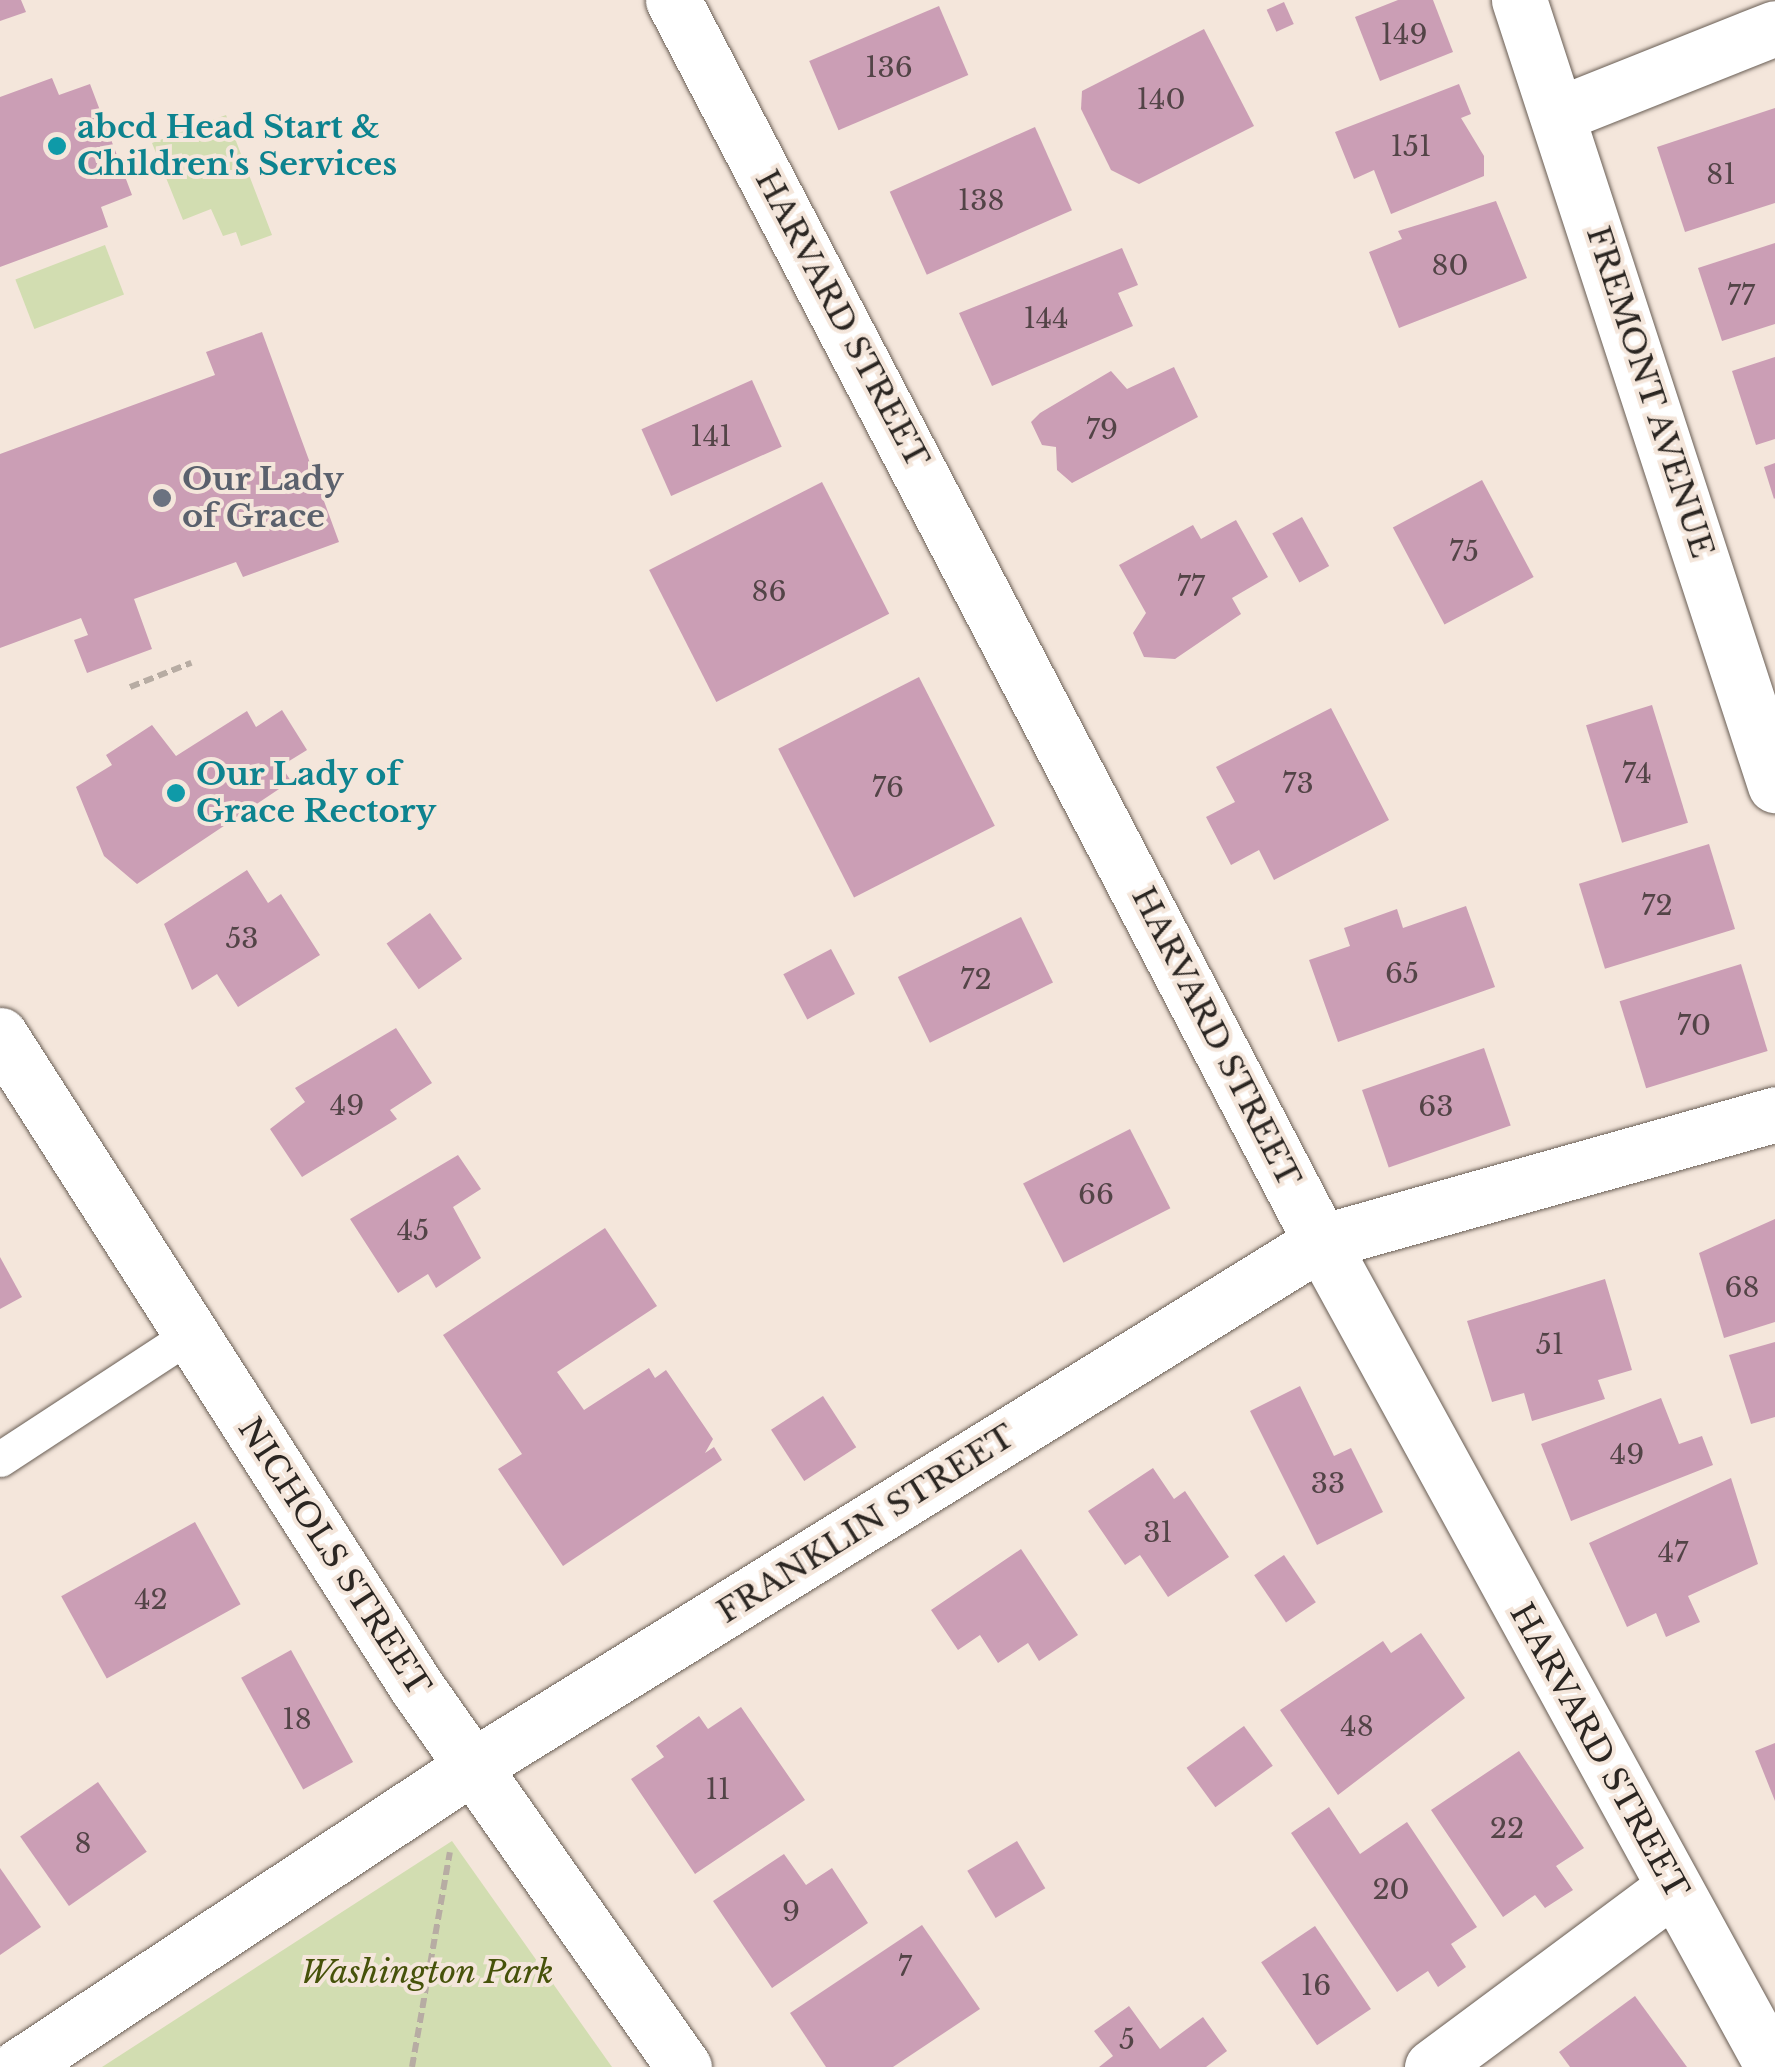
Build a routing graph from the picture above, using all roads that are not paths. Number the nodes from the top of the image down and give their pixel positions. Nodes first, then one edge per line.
1 (673, 0) edge
2 (1519, 0) edge
3 (1775, 28) edge
4 (1559, 114) junction
5 (1775, 785) edge
6 (0, 1035) edge
7 (1775, 1114) edge
8 (1321, 1242) junction
9 (191, 1334) junction
10 (0, 1459) edge
11 (470, 1768) junction
12 (1673, 1888) junction
13 (18, 2067) edge
14 (684, 2067) edge
15 (1432, 2067) edge
16 (1773, 2067) edge

1 - 8 street, HARVARD STREET
2 - 4 street, FREMONT AVENUE
3 - 4 street
4 - 5 street, FREMONT AVENUE
6 - 9 street, NICHOLS STREET
7 - 8 street, FRANKLIN STREET
8 - 11 street, FRANKLIN STREET
8 - 12 street, HARVARD STREET
9 - 10 lane
9 - 11 street, NICHOLS STREET
11 - 13 street, FRANKLIN STREET
11 - 14 street, NICHOLS STREET
12 - 15 street
12 - 16 street, HARVARD STREET

